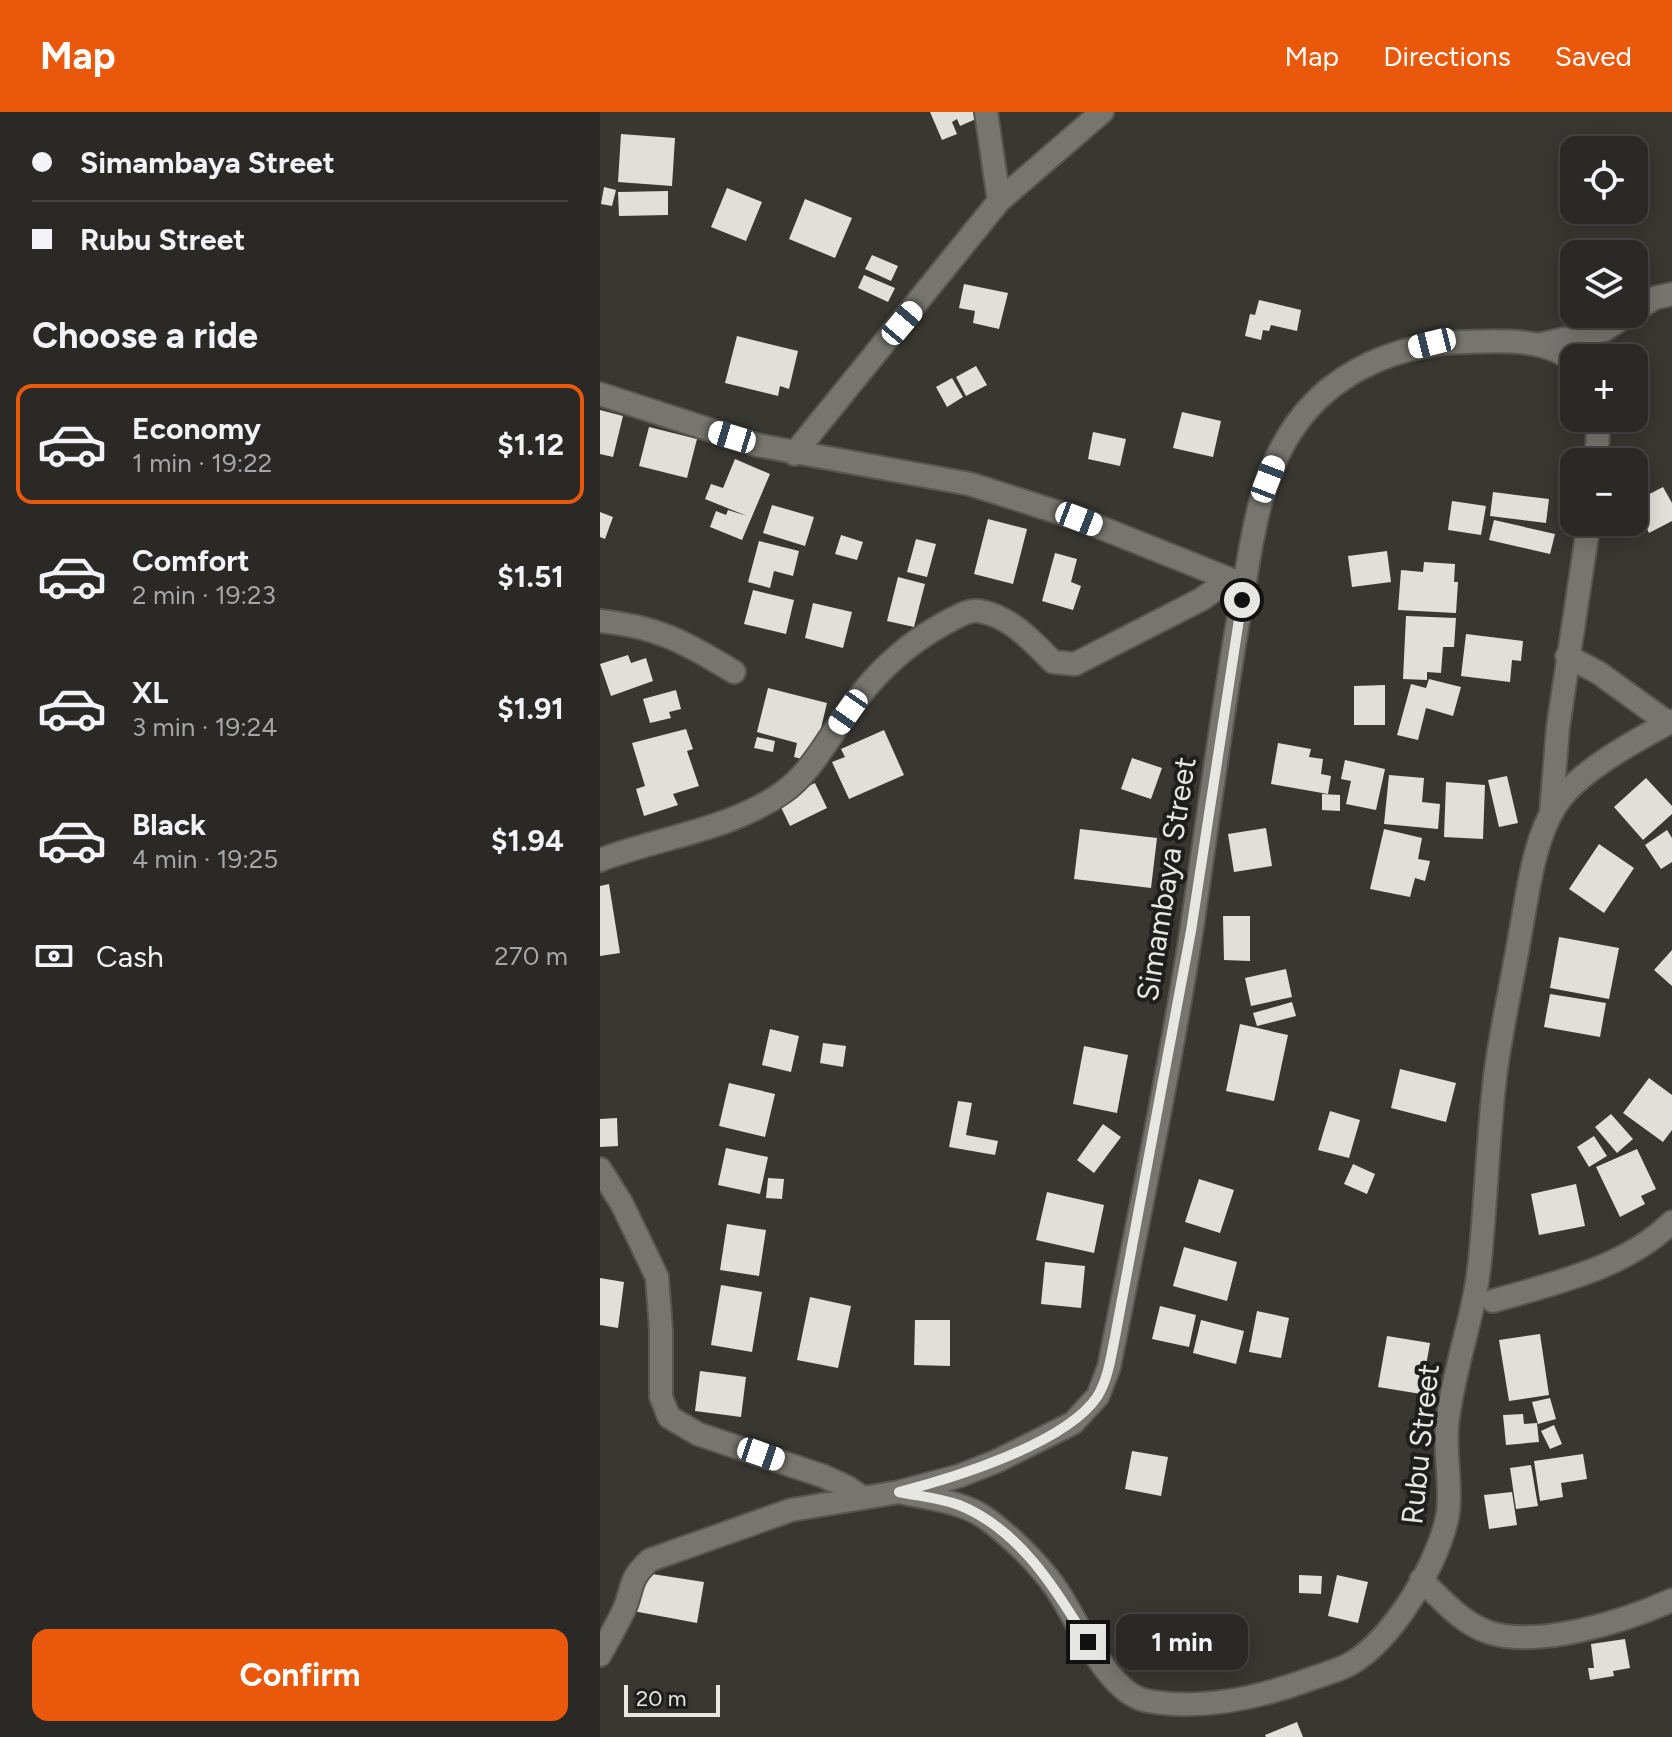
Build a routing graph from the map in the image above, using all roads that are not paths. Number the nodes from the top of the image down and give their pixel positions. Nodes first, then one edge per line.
1 (986, 112) edge
2 (1102, 112) edge
3 (999, 201) junction
4 (1672, 294) edge
5 (1648, 302) edge
6 (1607, 328) edge
7 (1538, 345) junction
8 (1560, 353) edge
9 (600, 394) edge
10 (794, 454) junction
11 (1587, 536) edge
12 (1236, 582) junction
13 (600, 621) edge
14 (1567, 656) junction
15 (734, 672) dead end
16 (1670, 722) edge
17 (1551, 814) junction
18 (600, 860) edge
19 (600, 1169) edge
20 (600, 1194) edge
21 (622, 1204) junction
22 (1672, 1222) edge
23 (1493, 1301) dead end
24 (899, 1492) junction
25 (863, 1498) junction
26 (1421, 1580) junction
27 (1672, 1600) edge
28 (600, 1655) edge

1 - 3 street
2 - 3 street
3 - 10 street
4 - 5 street
6 - 7 street
7 - 8 street, Simambaya Street
7 - 12 street, Simambaya Street
9 - 10 street
10 - 12 street
11 - 14 street
12 - 18 street
12 - 24 street, Simambaya Street
13 - 15 street
14 - 16 street
14 - 17 street
16 - 17 street, Rubu Street
17 - 26 street, Rubu Street
19 - 21 street
20 - 21 street
21 - 25 street
22 - 23 street
24 - 25 street, Simambaya Street
24 - 26 street, Rubu Street
25 - 28 street, Simambaya Street
26 - 27 street

